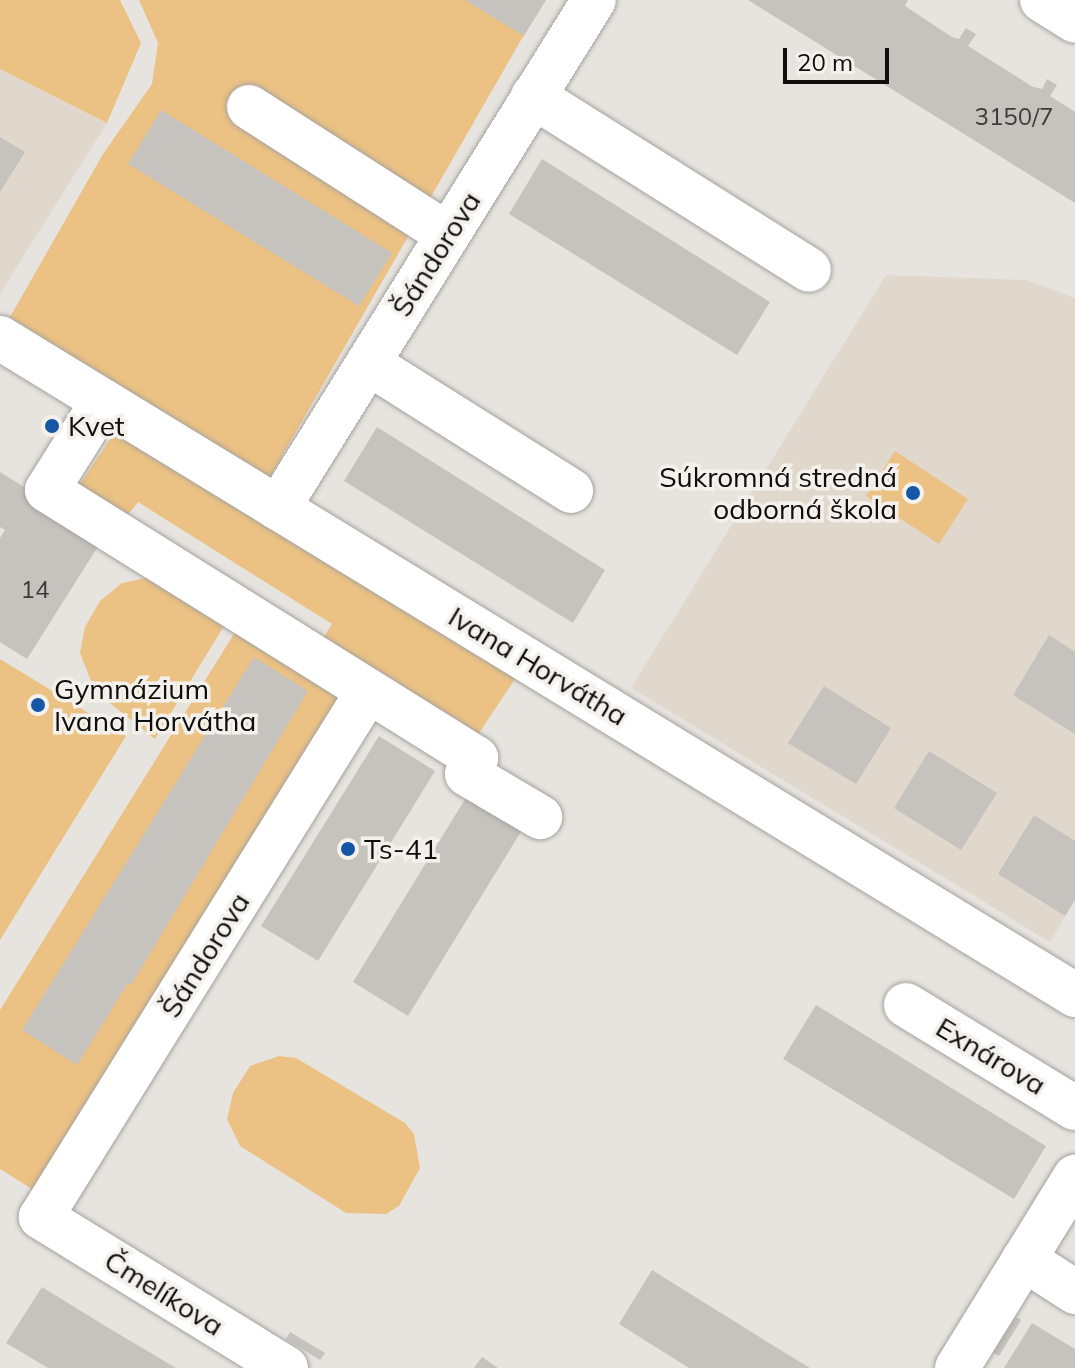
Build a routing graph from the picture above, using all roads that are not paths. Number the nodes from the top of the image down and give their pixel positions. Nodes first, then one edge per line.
1 (594, 0) edge
2 (1042, 0) edge
3 (1075, 21) edge
4 (533, 96) junction
5 (249, 107) dead end
6 (447, 234) junction
7 (809, 270) dead end
8 (0, 338) edge
9 (368, 363) junction
10 (103, 401) junction
11 (571, 491) dead end
12 (278, 508) junction
13 (368, 691) junction
14 (540, 817) dead end
15 (1075, 995) edge
16 (906, 1005) dead end
17 (1075, 1108) edge
18 (1075, 1177) edge
19 (41, 1217) joint
20 (1024, 1259) junction
21 (1075, 1292) edge
22 (286, 1368) edge
23 (957, 1368) edge

1 - 4 street, Šándorova
2 - 3 street
4 - 6 street, Šándorova
4 - 7 street
5 - 6 street
6 - 9 street, Šándorova
8 - 10 street, Ivana Horvátha
9 - 11 street
9 - 12 street, Šándorova
10 - 12 street, Ivana Horvátha
10 - 13 street
12 - 15 street, Ivana Horvátha
13 - 14 street
13 - 19 street, Šándorova
16 - 17 street, Exnárova
18 - 20 street
19 - 22 street, Čmelíkova
20 - 21 street
20 - 23 street

